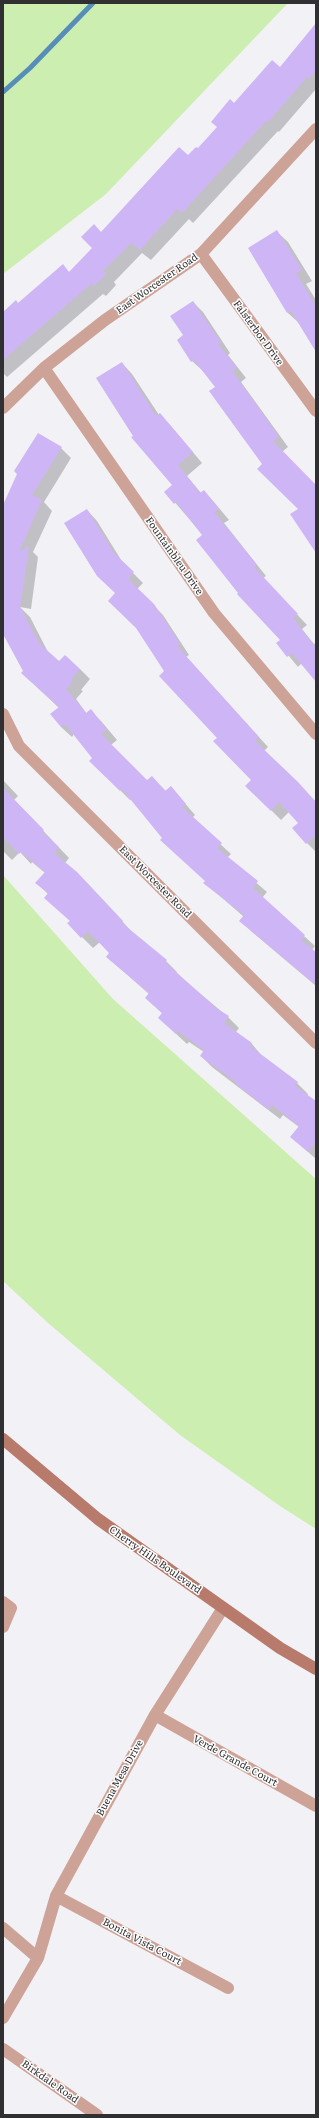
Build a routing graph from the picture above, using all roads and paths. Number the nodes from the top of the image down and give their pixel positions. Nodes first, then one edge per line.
1 (316, 129) edge
2 (201, 254) junction
3 (44, 368) junction
4 (3, 408) edge
5 (316, 411) edge
6 (3, 714) edge
7 (316, 734) edge
8 (316, 1043) edge
9 (3, 1439) edge
10 (3, 1602) edge
11 (223, 1608) junction
12 (3, 1627) edge
13 (316, 1669) edge
14 (155, 1715) junction
15 (316, 1806) edge
16 (56, 1896) junction
17 (3, 1928) edge
18 (38, 1958) junction
19 (228, 1988) dead end
20 (3, 2018) edge
21 (3, 2049) edge
22 (97, 2115) edge

1 - 2 street, East Worcester Road
2 - 3 street, East Worcester Road
2 - 5 street, Falsterbor Drive
3 - 4 street, East Worcester Road
3 - 7 street, Fountainbleu Drive
6 - 8 street, East Worcester Road
9 - 11 street, Cherry Hills Boulevard
10 - 12 street
11 - 13 street, Cherry Hills Boulevard
11 - 14 street, Buena Mesa Drive
14 - 15 street, Verde Grande Court
14 - 16 street, Buena Mesa Drive
16 - 18 street, Buena Mesa Drive
16 - 19 street, Bonita Vista Court
17 - 18 street
18 - 20 street
21 - 22 street, Birkdale Road

